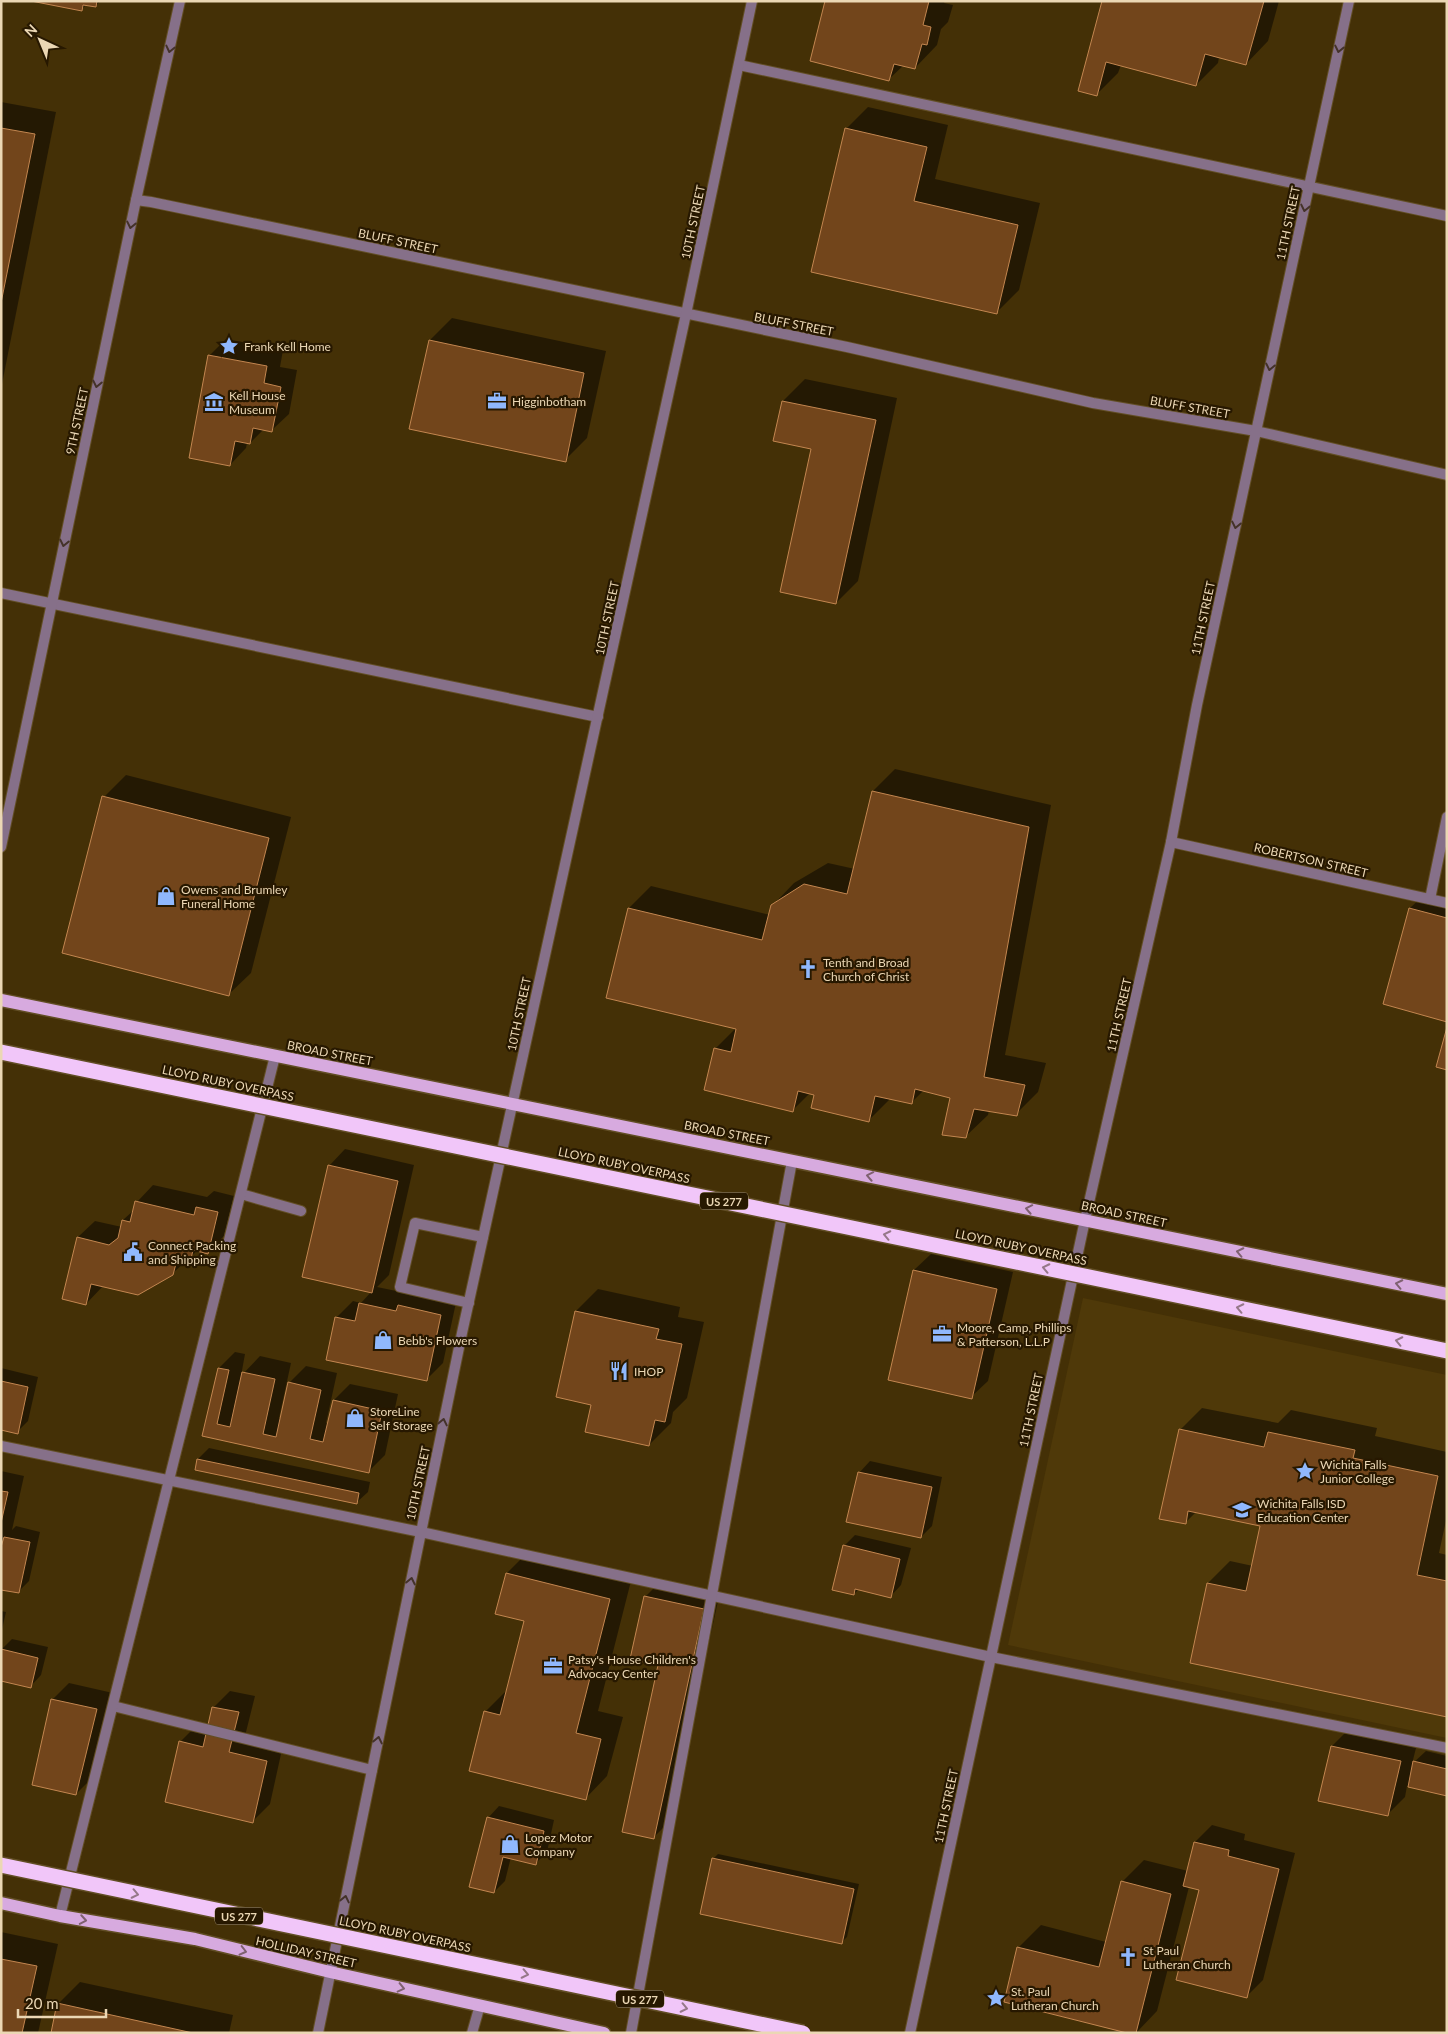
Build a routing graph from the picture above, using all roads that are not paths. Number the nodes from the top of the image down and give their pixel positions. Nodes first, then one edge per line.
1 (180, 1) edge
2 (752, 1) edge
3 (1349, 1) edge
4 (739, 65) junction
5 (1309, 188) junction
6 (136, 200) junction
7 (1447, 216) edge
8 (686, 314) junction
9 (1256, 431) junction
10 (1447, 475) edge
11 (1, 593) edge
12 (52, 603) junction
13 (598, 717) junction
14 (1447, 817) edge
15 (1171, 842) junction
16 (1, 847) edge
17 (1430, 899) junction
18 (1447, 903) edge
19 (1, 1000) edge
20 (1, 1052) edge
21 (275, 1056) junction
22 (512, 1104) junction
23 (792, 1161) junction
24 (240, 1194) junction
25 (301, 1211) dead end
26 (1085, 1220) junction
27 (483, 1237) junction
28 (1447, 1294) edge
29 (468, 1303) junction
30 (1447, 1351) edge
31 (1, 1446) edge
32 (169, 1480) junction
33 (421, 1532) junction
34 (712, 1596) junction
35 (991, 1657) junction
36 (112, 1706) junction
37 (1447, 1748) edge
38 (372, 1770) junction
39 (1, 1865) edge
40 (1, 1903) edge
41 (60, 1916) junction
42 (330, 1972) junction
43 (480, 2005) junction
44 (576, 2030) edge
45 (318, 2033) edge
46 (472, 2033) edge
47 (604, 2033) edge
48 (631, 2033) edge
49 (803, 2033) edge
50 (910, 2033) edge

1 -> 6 street, 9TH STREET
2 - 4 street, 10TH STREET
3 -> 5 street, 11TH STREET
4 - 5 street
4 - 8 street, 10TH STREET
5 - 7 street
5 -> 9 street, 11TH STREET
6 - 8 street, BLUFF STREET
6 -> 12 street, 9TH STREET
8 - 9 street, BLUFF STREET
8 - 13 street, 10TH STREET
9 - 10 street, BLUFF STREET
9 -> 15 street, 11TH STREET
11 - 12 street
12 - 13 street
12 - 16 street, 9TH STREET
13 - 22 street, 10TH STREET
14 - 17 street
15 - 17 street, ROBERTSON STREET
15 - 26 street, 11TH STREET
17 - 18 street, ROBERTSON STREET
19 - 21 main road, BROAD STREET
30 -> 20 highway, LLOYD RUBY OVERPASS / US 277, bridge
21 - 22 main road, BROAD STREET
21 - 24 street
22 - 23 main road, BROAD STREET
22 - 27 street, 10TH STREET
26 -> 23 main road, BROAD STREET
23 - 34 street
24 - 25 street
24 - 32 street
28 -> 26 main road, BROAD STREET
26 - 35 street, 11TH STREET
27 - 29 street, 10TH STREET
27 - 29 street
33 -> 29 street, 10TH STREET
31 - 32 street
32 - 33 street
32 - 36 street
33 - 34 street
38 -> 33 street, 10TH STREET
34 - 35 street
34 - 48 street
35 - 37 street
35 - 50 street, 11TH STREET
36 - 38 street
36 - 41 street
42 -> 38 street, 10TH STREET
39 -> 49 highway, LLOYD RUBY OVERPASS / US 277, bridge
40 - 41 main road, HOLLIDAY STREET
41 -> 42 main road, HOLLIDAY STREET
42 -> 43 main road, HOLLIDAY STREET
42 - 45 street, 10TH STREET
43 - 44 main road, HOLLIDAY STREET
43 - 46 street
44 - 47 main road, HOLLIDAY STREET

